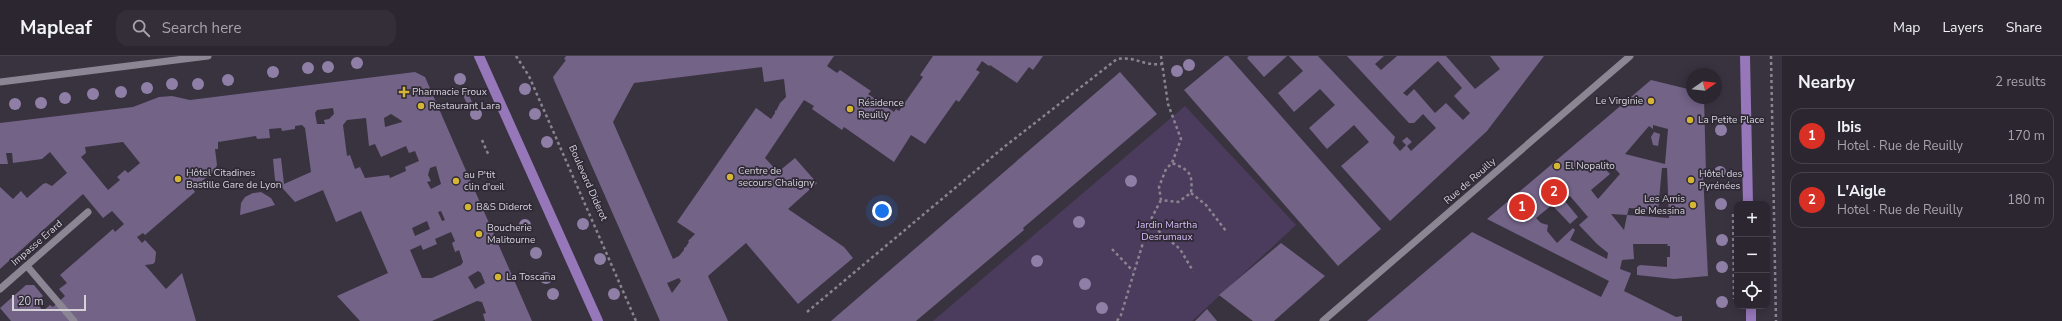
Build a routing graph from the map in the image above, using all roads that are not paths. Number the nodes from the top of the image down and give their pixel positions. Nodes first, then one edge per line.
1 (208, 56) edge
2 (479, 56) edge
3 (1630, 56) edge
4 (1746, 56) edge
5 (0, 82) edge
6 (1748, 201) edge
7 (88, 212) dead end
8 (27, 266) junction
9 (0, 289) edge
10 (1750, 309) edge
11 (74, 321) edge
12 (598, 321) edge
13 (1323, 321) edge
14 (1751, 321) edge

1 - 5 street
2 - 12 main road
3 - 13 street, Rue de Reuilly
4 - 6 main road
7 - 8 street, Impasse Erard
8 - 9 street, Impasse Erard
8 - 11 street
10 - 14 main road

